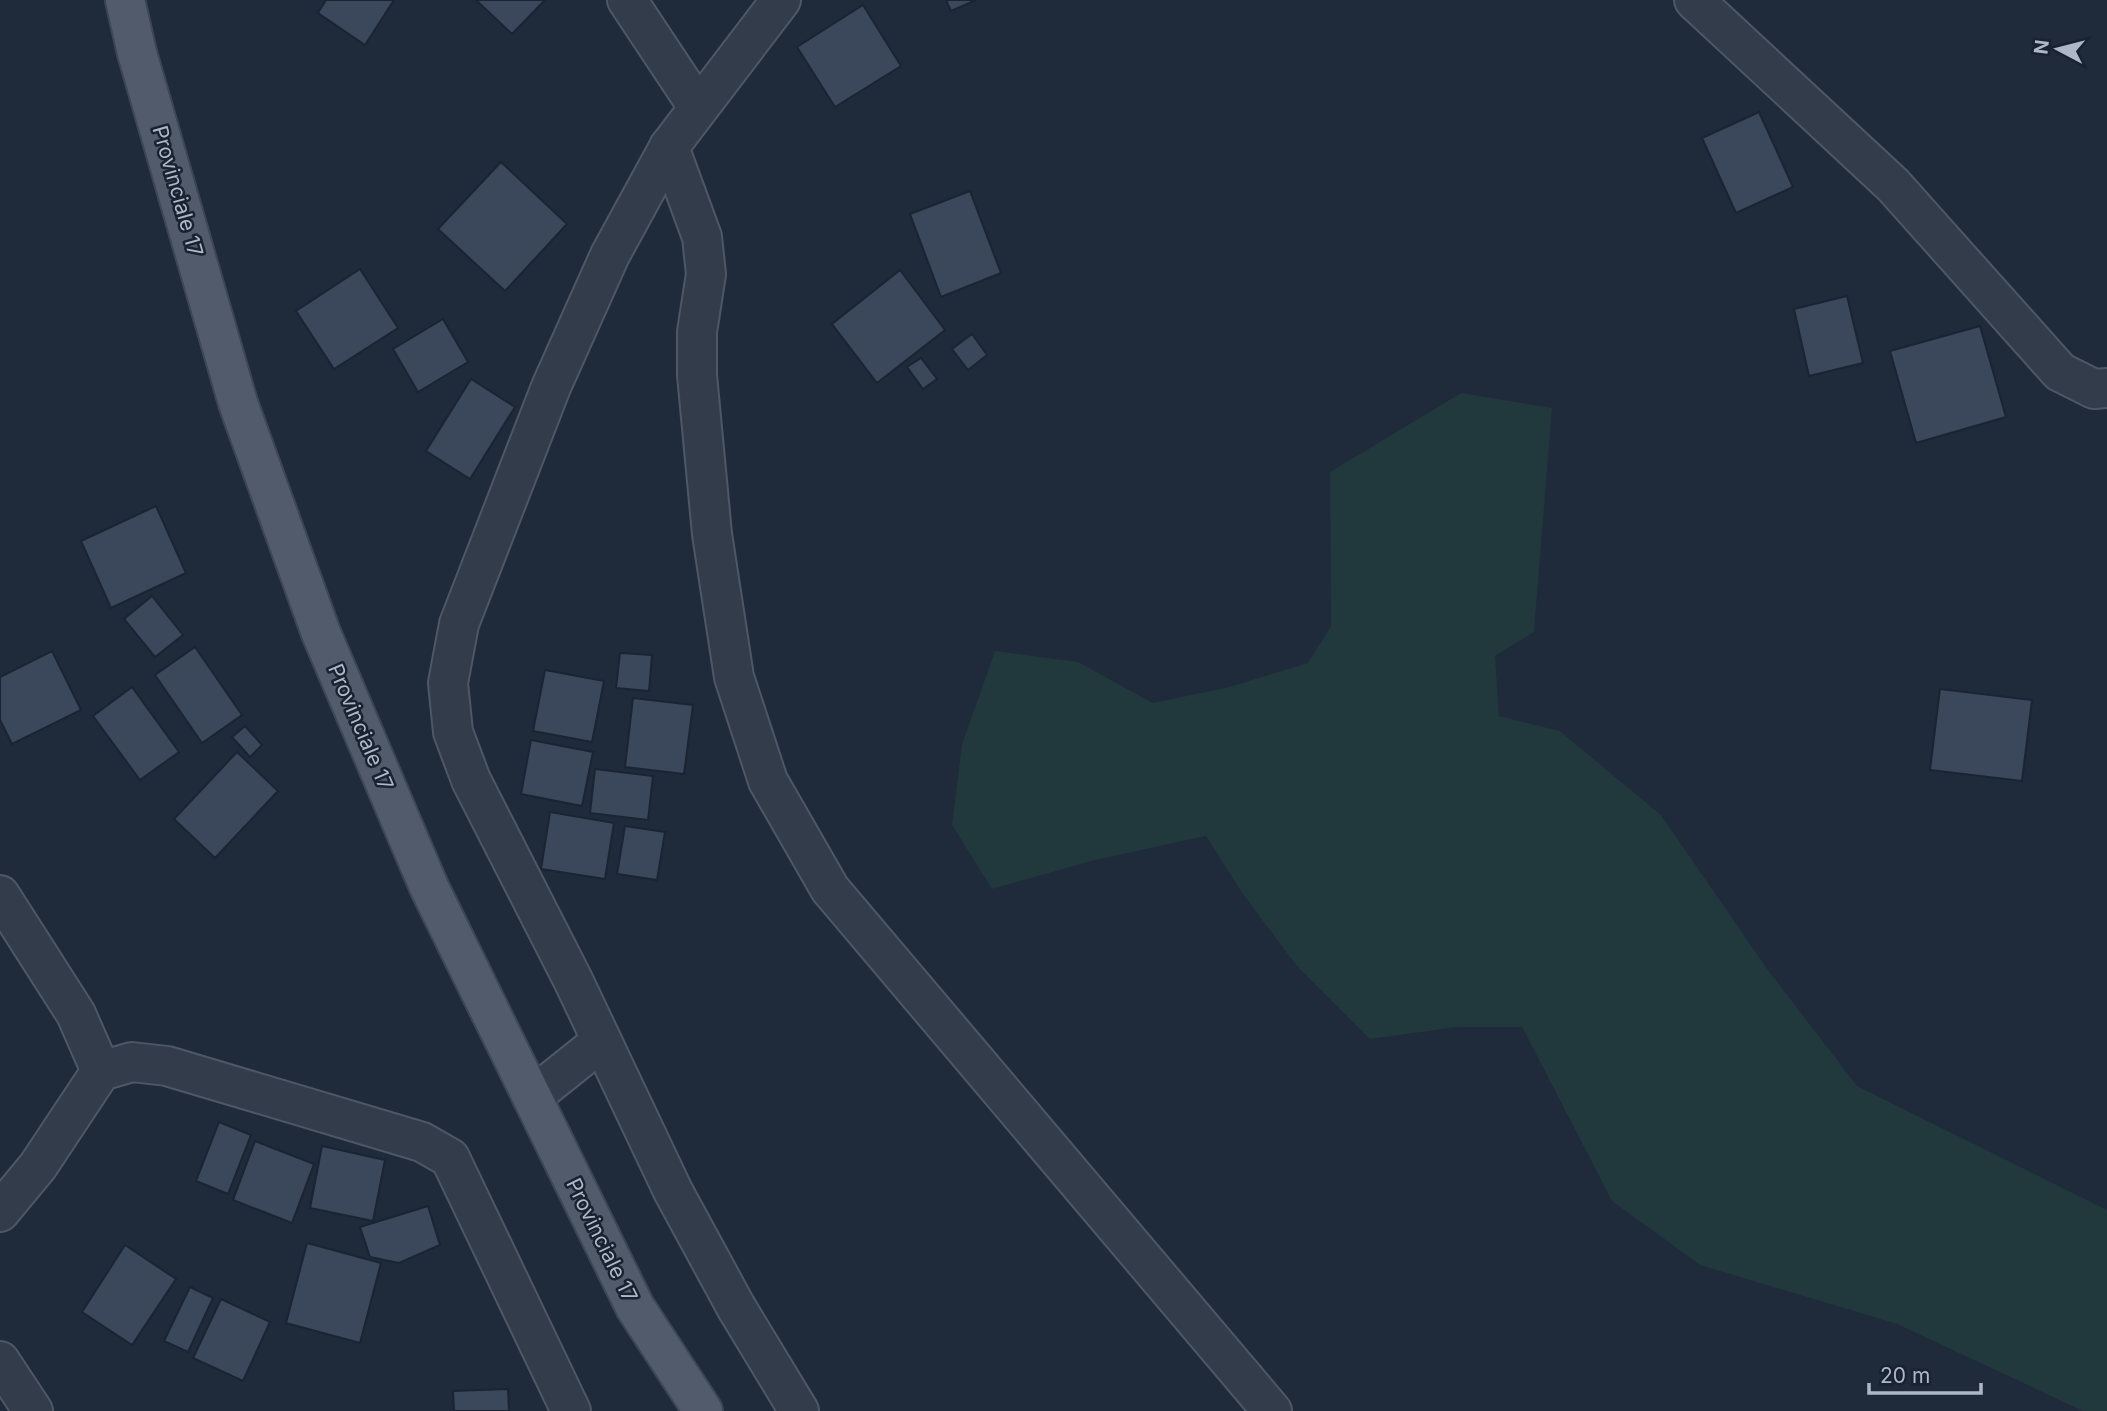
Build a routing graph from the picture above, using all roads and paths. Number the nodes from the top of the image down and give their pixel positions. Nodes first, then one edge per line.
1 (125, 0) edge
2 (627, 0) edge
3 (781, 0) edge
4 (1694, 0) edge
5 (698, 107) junction
6 (669, 147) junction
7 (2107, 388) edge
8 (0, 895) edge
9 (602, 1041) junction
10 (101, 1071) junction
11 (532, 1097) junction
12 (0, 1212) edge
13 (0, 1361) edge
14 (698, 1410) edge
15 (33, 1411) edge
16 (571, 1411) edge
17 (799, 1411) edge
18 (1272, 1411) edge

1 - 11 main road, Provinciale 17
2 - 5 street
3 - 5 street
4 - 7 street
5 - 6 street
6 - 9 street
6 - 18 street
8 - 10 street
9 - 11 street
9 - 17 street
10 - 12 street
10 - 16 street
11 - 14 main road, Provinciale 17
13 - 15 street

